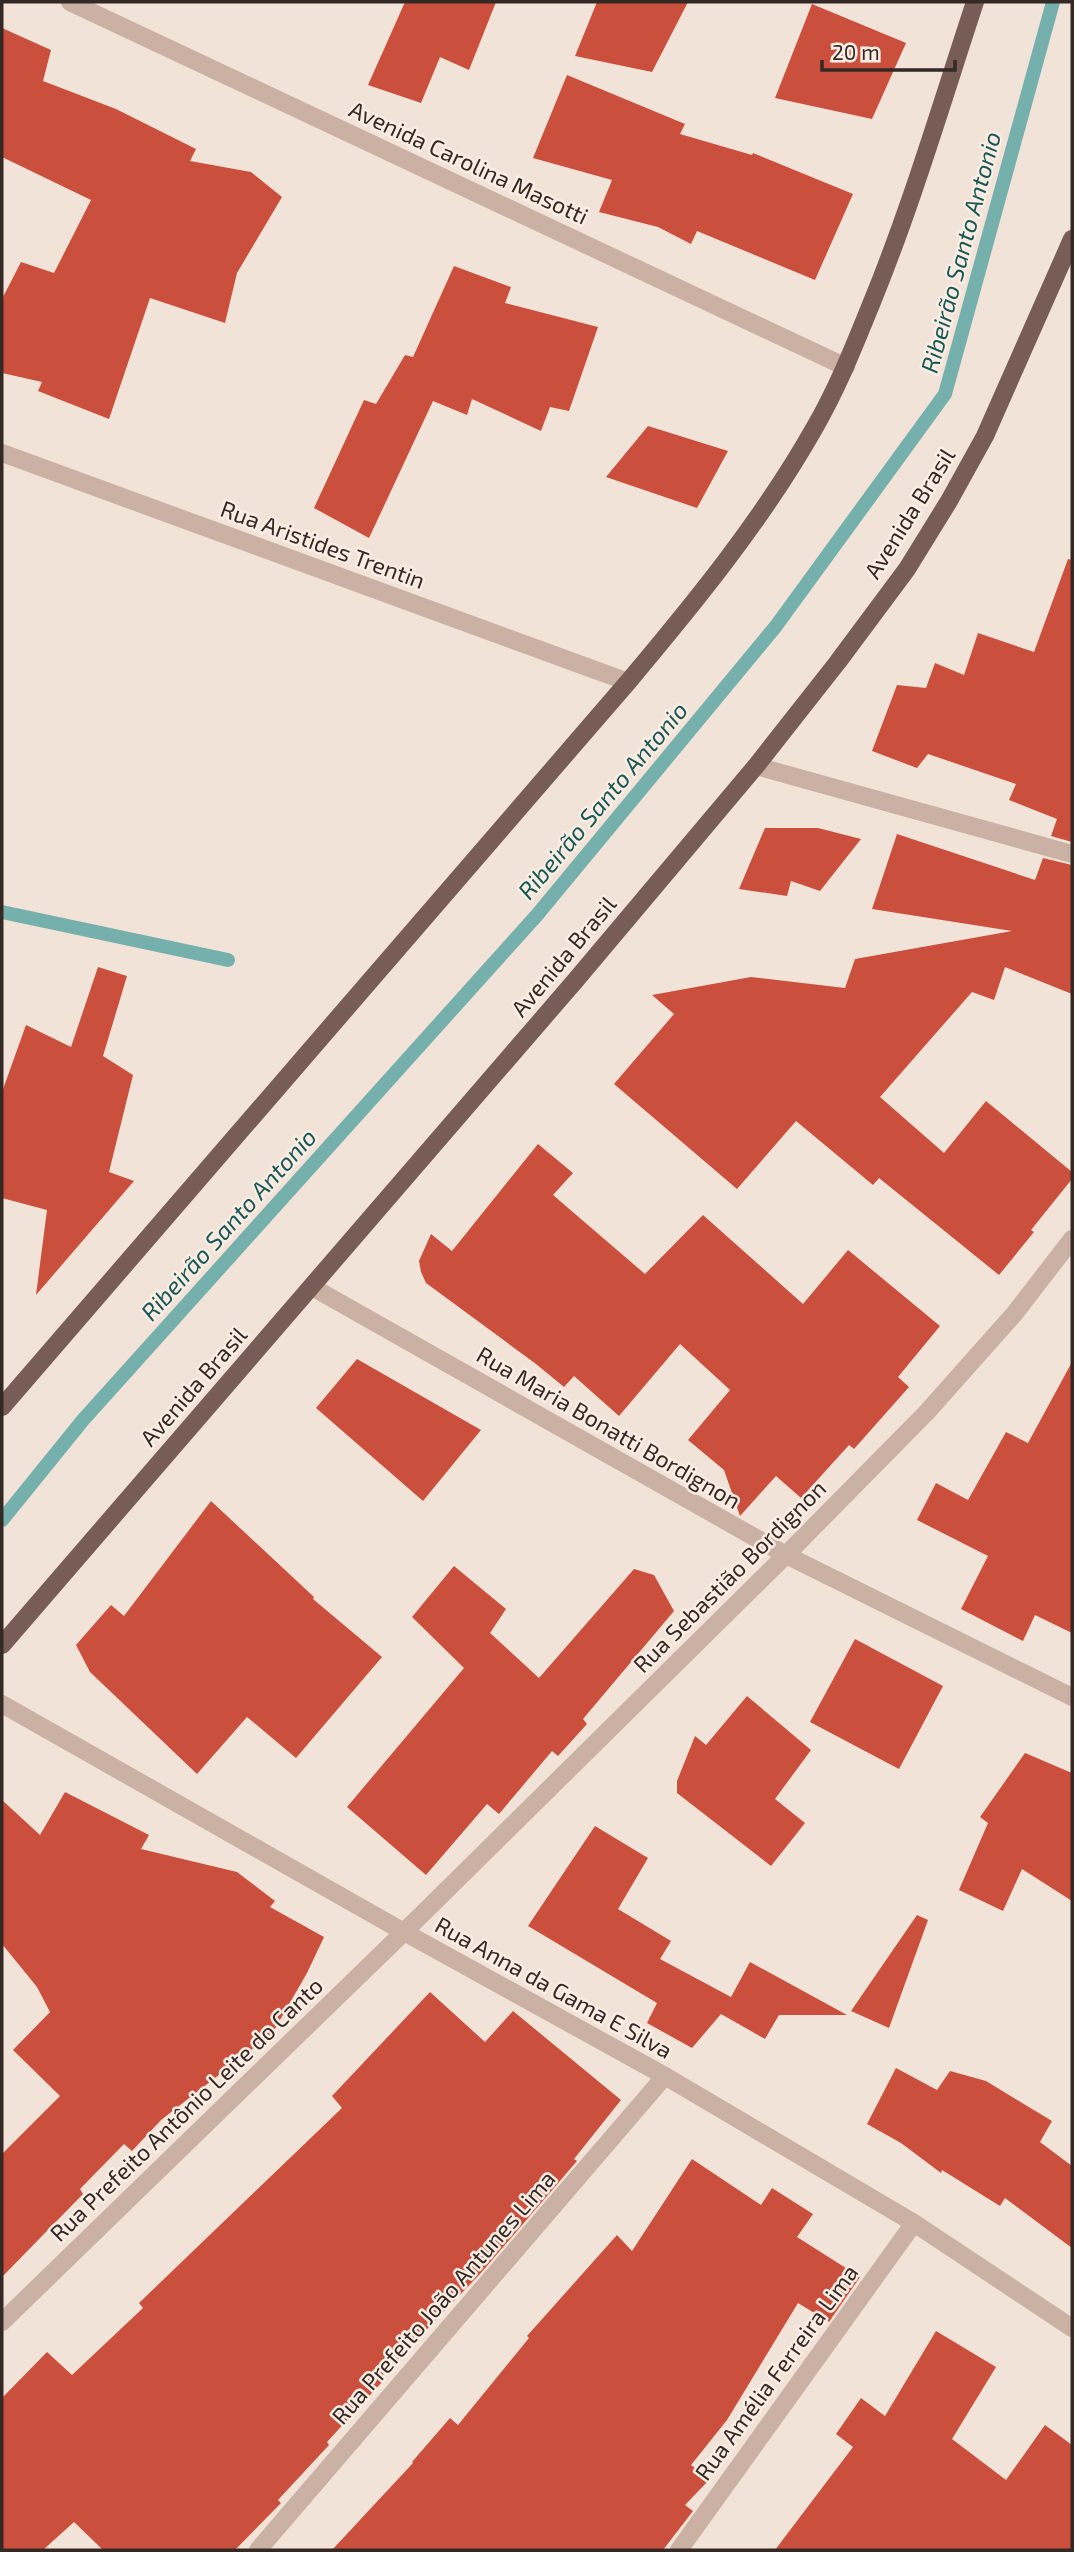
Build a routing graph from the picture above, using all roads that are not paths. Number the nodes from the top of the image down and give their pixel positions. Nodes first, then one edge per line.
1 (70, 2) edge
2 (975, 2) edge
3 (1072, 239) edge
4 (846, 367) junction
5 (2, 453) edge
6 (628, 682) junction
7 (756, 766) junction
8 (1072, 855) edge
9 (1072, 1239) edge
10 (312, 1287) junction
11 (2, 1406) edge
12 (786, 1555) junction
13 (2, 1645) edge
14 (1072, 1698) edge
15 (2, 1704) edge
16 (404, 1933) junction
17 (665, 2076) junction
18 (914, 2222) junction
19 (2, 2322) edge
20 (1072, 2328) edge
21 (258, 2550) edge
22 (679, 2550) edge

1 - 4 street, Avenida Carolina Masotti
2 - 4 main road
3 - 7 main road, Avenida Brasil
4 - 6 main road
5 - 6 street, Rua Aristides Trentin
6 - 11 main road
7 - 8 street
7 - 10 main road, Avenida Brasil
9 - 12 street, Rua Sebastião Bordignon
10 - 12 street, Rua Maria Bonatti Bordignon
10 - 13 main road, Avenida Brasil
12 - 14 street, Rua Maria Bonatti Bordignon
12 - 16 street, Rua Sebastião Bordignon
15 - 16 street, Rua Anna da Gama E Silva
16 - 17 street, Rua Anna da Gama E Silva
16 - 19 street, Rua Prefeito Antônio Leite do Canto
17 - 18 street, Rua Anna da Gama E Silva
17 - 21 street, Rua Prefeito João Antunes Lima
18 - 20 street, Rua Anna da Gama E Silva
18 - 22 street, Rua Amélia Ferreira Lima

